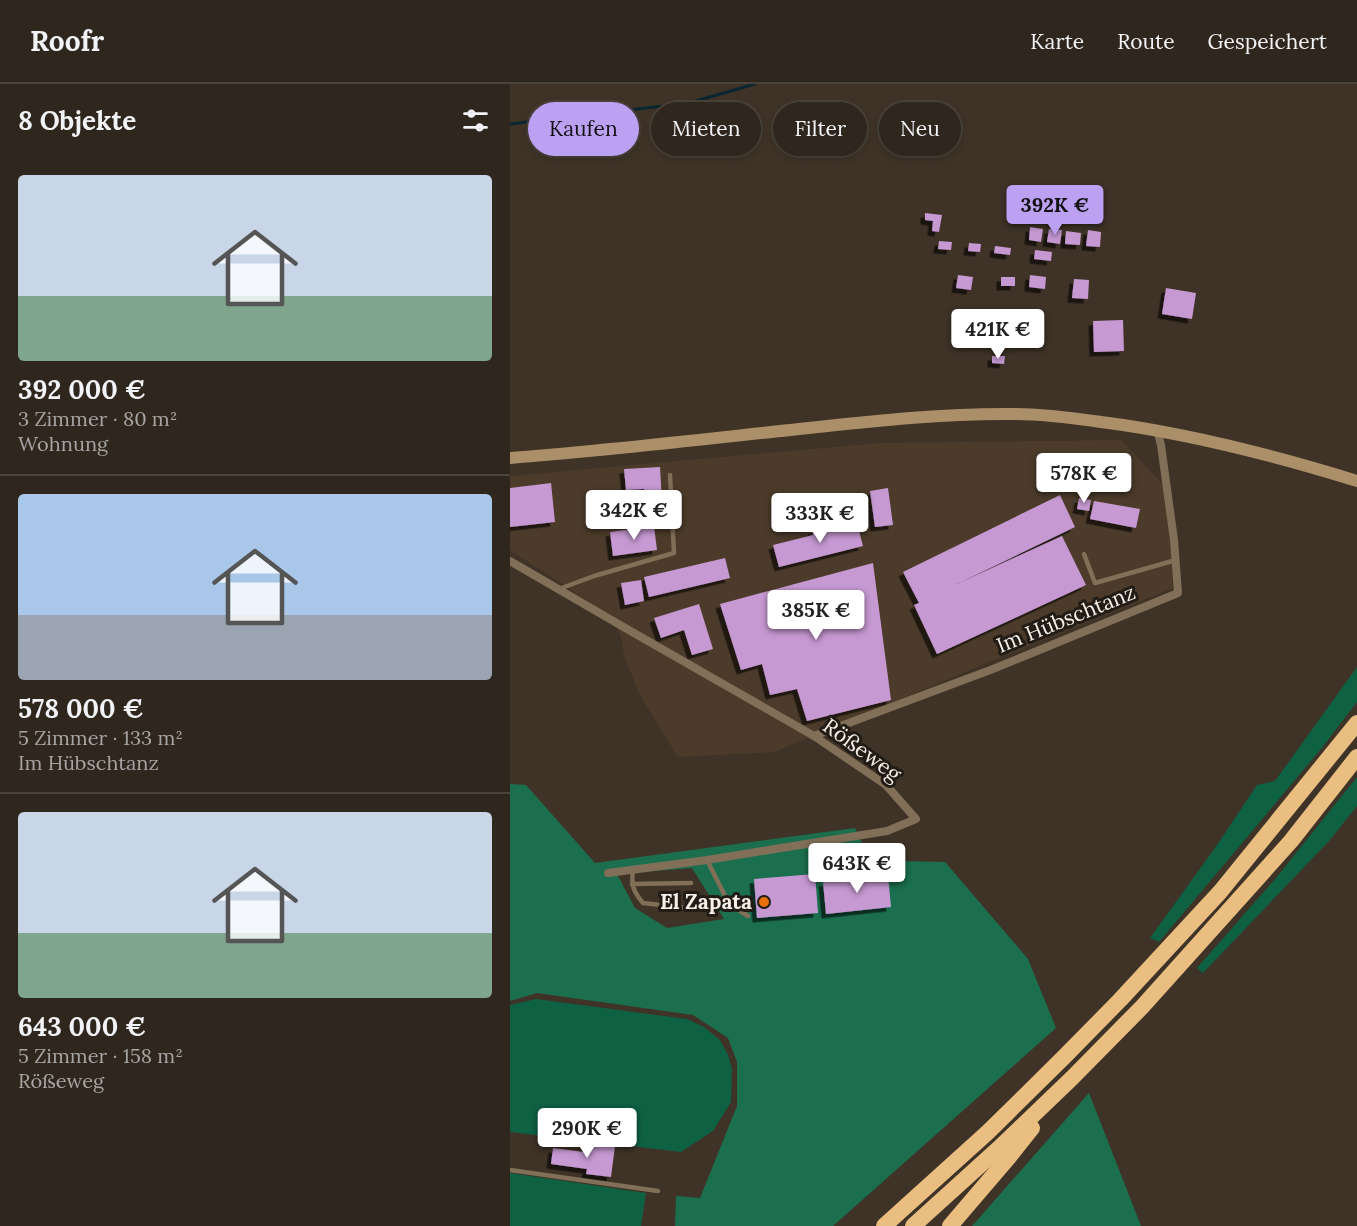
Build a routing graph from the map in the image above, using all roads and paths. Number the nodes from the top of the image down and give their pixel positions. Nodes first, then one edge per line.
1 (1157, 430) junction
2 (510, 458) edge
3 (670, 475) dead end
4 (1357, 481) edge
5 (1084, 554) dead end
6 (1176, 560) junction
7 (510, 561) edge
8 (559, 590) junction
9 (1357, 723) edge
10 (814, 736) junction
11 (1357, 757) edge
12 (707, 860) junction
13 (633, 870) junction
14 (608, 873) dead end
15 (691, 883) dead end
16 (632, 884) junction
17 (696, 909) dead end
18 (748, 916) dead end
19 (1072, 1078) junction
20 (510, 1170) edge
21 (658, 1191) dead end
22 (884, 1226) edge
23 (913, 1226) edge
24 (950, 1226) edge

1 - 2 street
1 - 4 street
1 - 6 street, Im Hübschtanz
3 - 8 lane
5 - 6 lane
6 - 10 street, Im Hübschtanz
7 - 8 street, Rößeweg
8 - 10 street, Rößeweg
9 - 22 highway
10 - 12 street, Rößeweg
11 - 19 highway
12 - 13 street, Rößeweg
12 - 18 lane
13 - 14 street, Rößeweg
13 - 16 lane
15 - 16 lane
16 - 17 lane
19 - 23 highway
19 - 24 highway
20 - 21 lane

